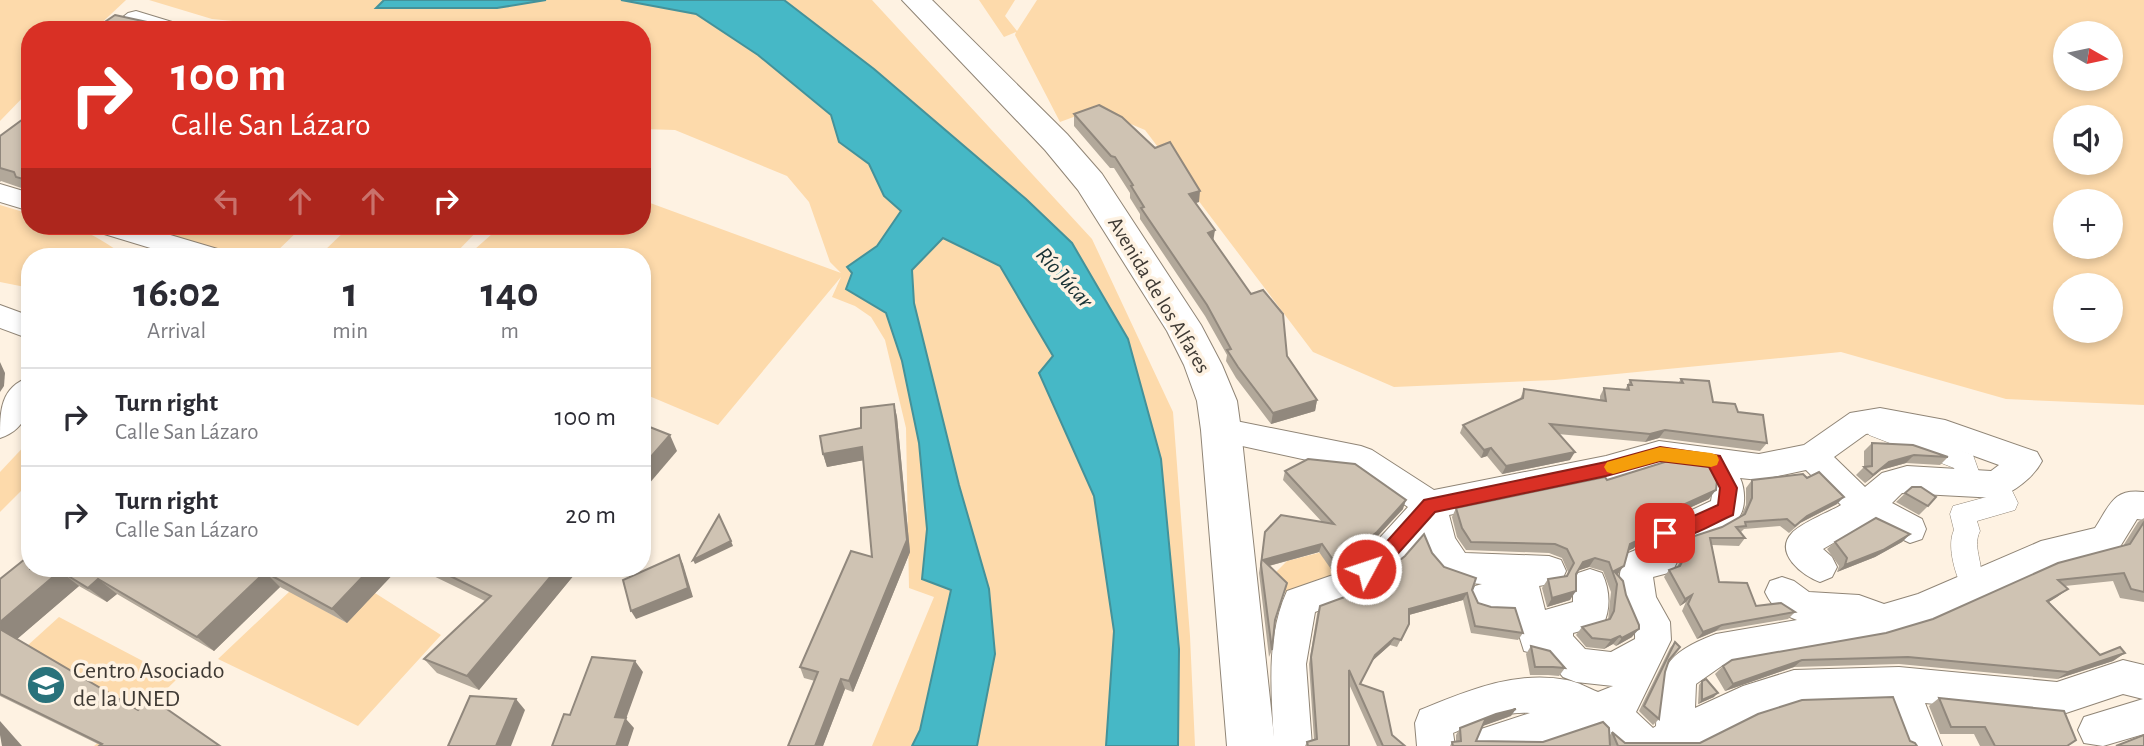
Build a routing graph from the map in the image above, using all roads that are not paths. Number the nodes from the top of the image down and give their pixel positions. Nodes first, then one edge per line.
1 (916, 0) edge
2 (0, 193) edge
3 (21, 199) edge
4 (139, 235) edge
5 (182, 248) edge
6 (0, 316) edge
7 (21, 324) edge
8 (21, 400) edge
9 (1861, 422) junction
10 (0, 426) edge
11 (1222, 430) junction
12 (1812, 456) junction
13 (1714, 461) junction
14 (1984, 484) junction
15 (1430, 505) junction
16 (2144, 506) edge
17 (1865, 508) junction
18 (1910, 529) dead end
19 (1821, 567) dead end
20 (1970, 577) dead end
21 (1531, 580) junction
22 (1590, 584) dead end
23 (1782, 592) dead end
24 (1487, 597) dead end
25 (1888, 619) junction
26 (1555, 641) junction
27 (1649, 646) junction
28 (1695, 664) junction
29 (2144, 682) edge
30 (1899, 684) junction
31 (1598, 709) junction
32 (2144, 716) edge
33 (2097, 730) dead end
34 (1658, 742) edge
35 (1251, 746) edge
36 (1293, 746) edge
37 (1436, 746) edge
38 (1492, 746) edge
39 (1923, 746) edge

1 - 11 street, Avenida de los Alfares
2 - 3 street
4 - 5 street
6 - 7 street
8 - 10 street
9 - 12 street
9 - 14 street
9 - 14 street
11 - 15 street
11 - 35 street, Avenida de los Alfares
12 - 13 street
12 - 17 street
13 - 15 street
13 - 27 street
14 - 17 street
14 - 20 street
15 - 21 street
15 - 36 street
16 - 25 street
17 - 18 street
17 - 19 street
21 - 24 street
21 - 26 street
22 - 26 street
23 - 25 street
25 - 28 street
26 - 27 street
27 - 28 street
27 - 31 street
28 - 34 street
29 - 30 street
30 - 34 street
30 - 39 street
31 - 34 street
31 - 37 street
31 - 38 street
32 - 33 street

